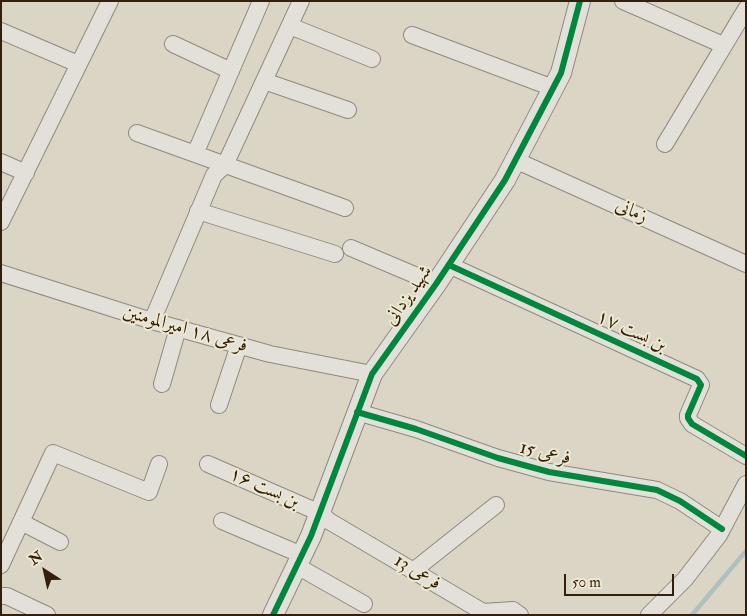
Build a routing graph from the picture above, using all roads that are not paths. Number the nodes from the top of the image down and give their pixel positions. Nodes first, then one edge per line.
1 (110, 1) edge
2 (261, 1) edge
3 (302, 1) edge
4 (580, 1) edge
5 (623, 1) edge
6 (746, 9) edge
7 (290, 26) junction
8 (1, 31) edge
9 (412, 36) dead end
10 (173, 44) dead end
11 (723, 45) junction
12 (372, 59) dead end
13 (78, 64) junction
14 (231, 71) junction
15 (264, 81) junction
16 (553, 88) junction
17 (348, 110) dead end
18 (137, 133) dead end
19 (665, 144) dead end
20 (196, 154) junction
21 (515, 160) junction
22 (1, 162) edge
23 (225, 165) junction
24 (26, 172) junction
25 (345, 208) dead end
26 (198, 211) junction
27 (1, 222) edge
28 (351, 248) dead end
29 (335, 254) dead end
30 (449, 264) junction
31 (746, 264) edge
32 (1, 273) edge
33 (436, 284) junction
34 (152, 321) junction
35 (178, 328) junction
36 (239, 345) junction
37 (372, 374) junction
38 (162, 384) dead end
39 (218, 405) dead end
40 (357, 412) junction
41 (746, 456) edge
42 (160, 464) dead end
43 (208, 464) dead end
44 (746, 484) edge
45 (496, 505) dead end
46 (320, 513) junction
47 (222, 521) dead end
48 (21, 522) junction
49 (722, 529) junction
50 (60, 542) dead end
51 (299, 561) junction
52 (1, 565) edge
53 (413, 571) junction
54 (1, 596) edge
55 (364, 604) dead end
56 (490, 613) edge
57 (46, 615) edge
58 (273, 615) edge
59 (520, 615) edge
60 (650, 615) edge

1 - 13 street
2 - 14 street
3 - 7 street
4 - 16 street, شهید یزدانی
5 - 11 street
6 - 11 street
7 - 12 street
7 - 15 street
8 - 13 street
9 - 16 street
10 - 14 street
11 - 19 street
13 - 24 street
14 - 20 street
15 - 17 street
15 - 23 street
16 - 21 street, شهید یزدانی
18 - 20 street
20 - 23 street
21 - 30 street, شهید یزدانی
21 - 31 street, زمانی
22 - 24 street
23 - 25 street
23 - 26 street
24 - 27 street
26 - 29 street
26 - 34 street
28 - 33 street
30 - 33 street, شهید یزدانی
30 - 41 street, بن بست ۱۷
32 - 34 street, فرعی ۱۸ امیرالمومنین
33 - 37 street, شهید یزدانی
34 - 35 street, فرعی ۱۸ امیرالمومنین
35 - 36 street, فرعی ۱۸ امیرالمومنین
35 - 38 street
36 - 37 street, فرعی ۱۸ امیرالمومنین
36 - 39 street
37 - 40 street, شهید یزدانی
40 - 46 street, شهید یزدانی
40 - 49 street, فرعی 15
42 - 48 street
43 - 46 street, بن بست ۱۶
44 - 49 street
45 - 53 street
46 - 51 street, شهید یزدانی
46 - 53 street, فرعی 13
47 - 51 street
48 - 50 street
48 - 52 street
49 - 60 street
51 - 55 street
51 - 58 street, شهید یزدانی
53 - 56 street, فرعی 13
54 - 57 street
56 - 59 street, فرعی 13

